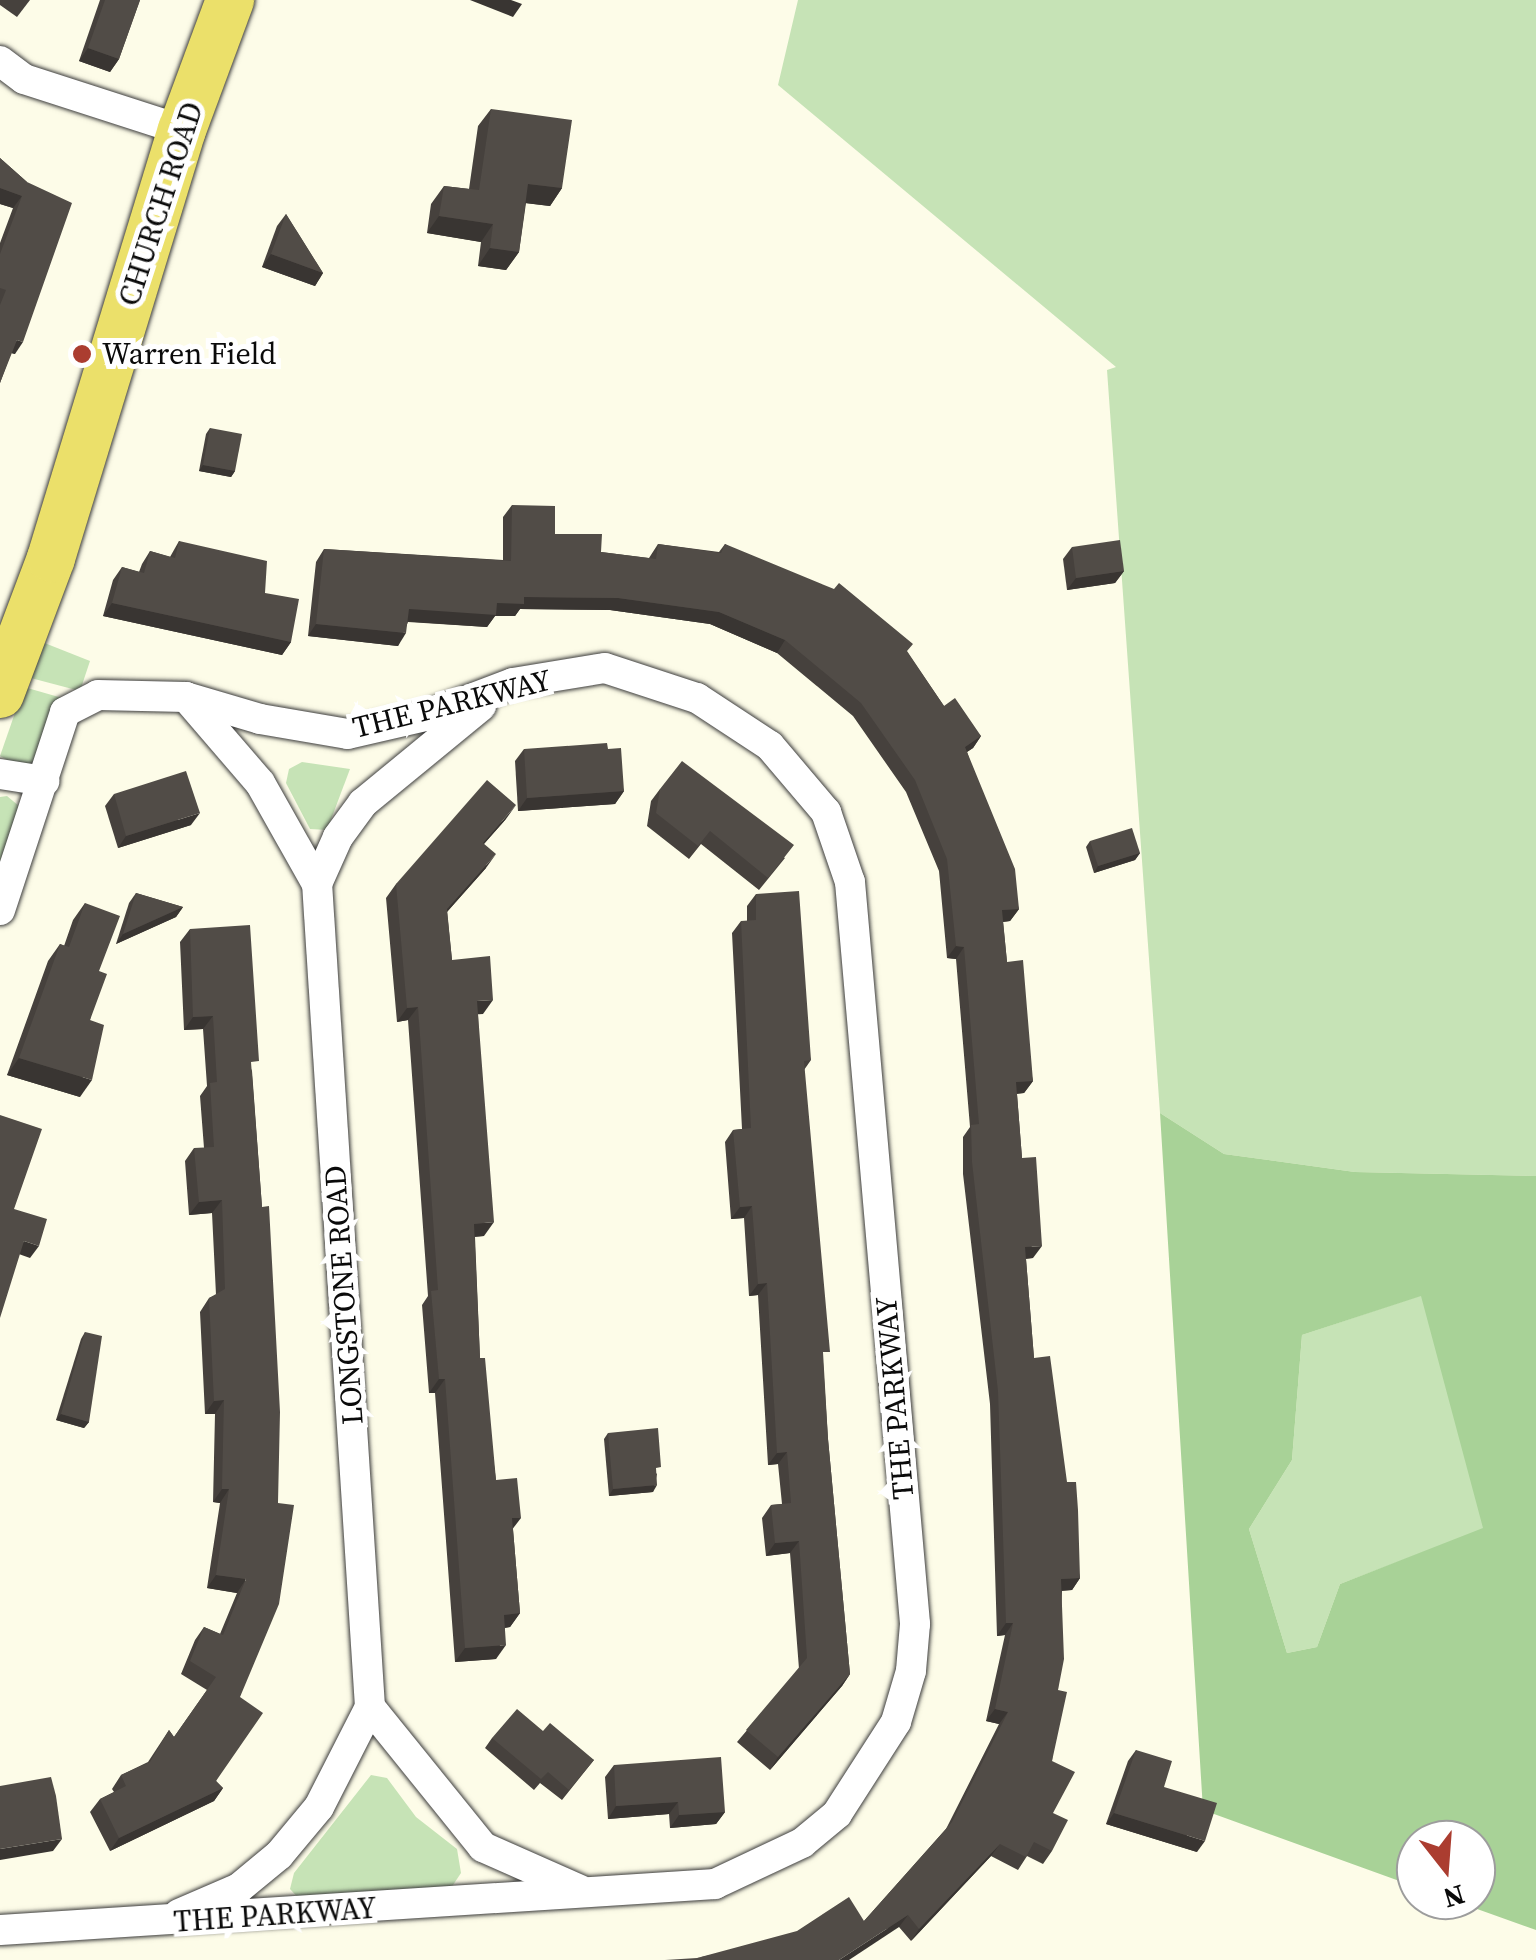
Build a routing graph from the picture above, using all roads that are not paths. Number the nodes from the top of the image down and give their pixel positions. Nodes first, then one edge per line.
1 (230, 0) edge
2 (0, 61) edge
3 (182, 130) junction
4 (513, 684) junction
5 (0, 694) edge
6 (186, 697) junction
7 (0, 774) edge
8 (44, 782) junction
9 (317, 884) junction
10 (0, 910) edge
11 (370, 1707) junction
12 (595, 1895) junction
13 (124, 1924) junction
14 (0, 1930) edge

1 - 3 main road, CHURCH ROAD
2 - 3 street
3 - 5 main road, CHURCH ROAD
4 - 6 street, THE PARKWAY
4 - 9 street
4 - 12 street, THE PARKWAY
6 - 8 street
6 - 9 street
7 - 8 street
8 - 10 street
9 - 11 street, LONGSTONE ROAD
11 - 12 street
11 - 13 street
12 - 13 street, THE PARKWAY
13 - 14 street, THE PARKWAY

